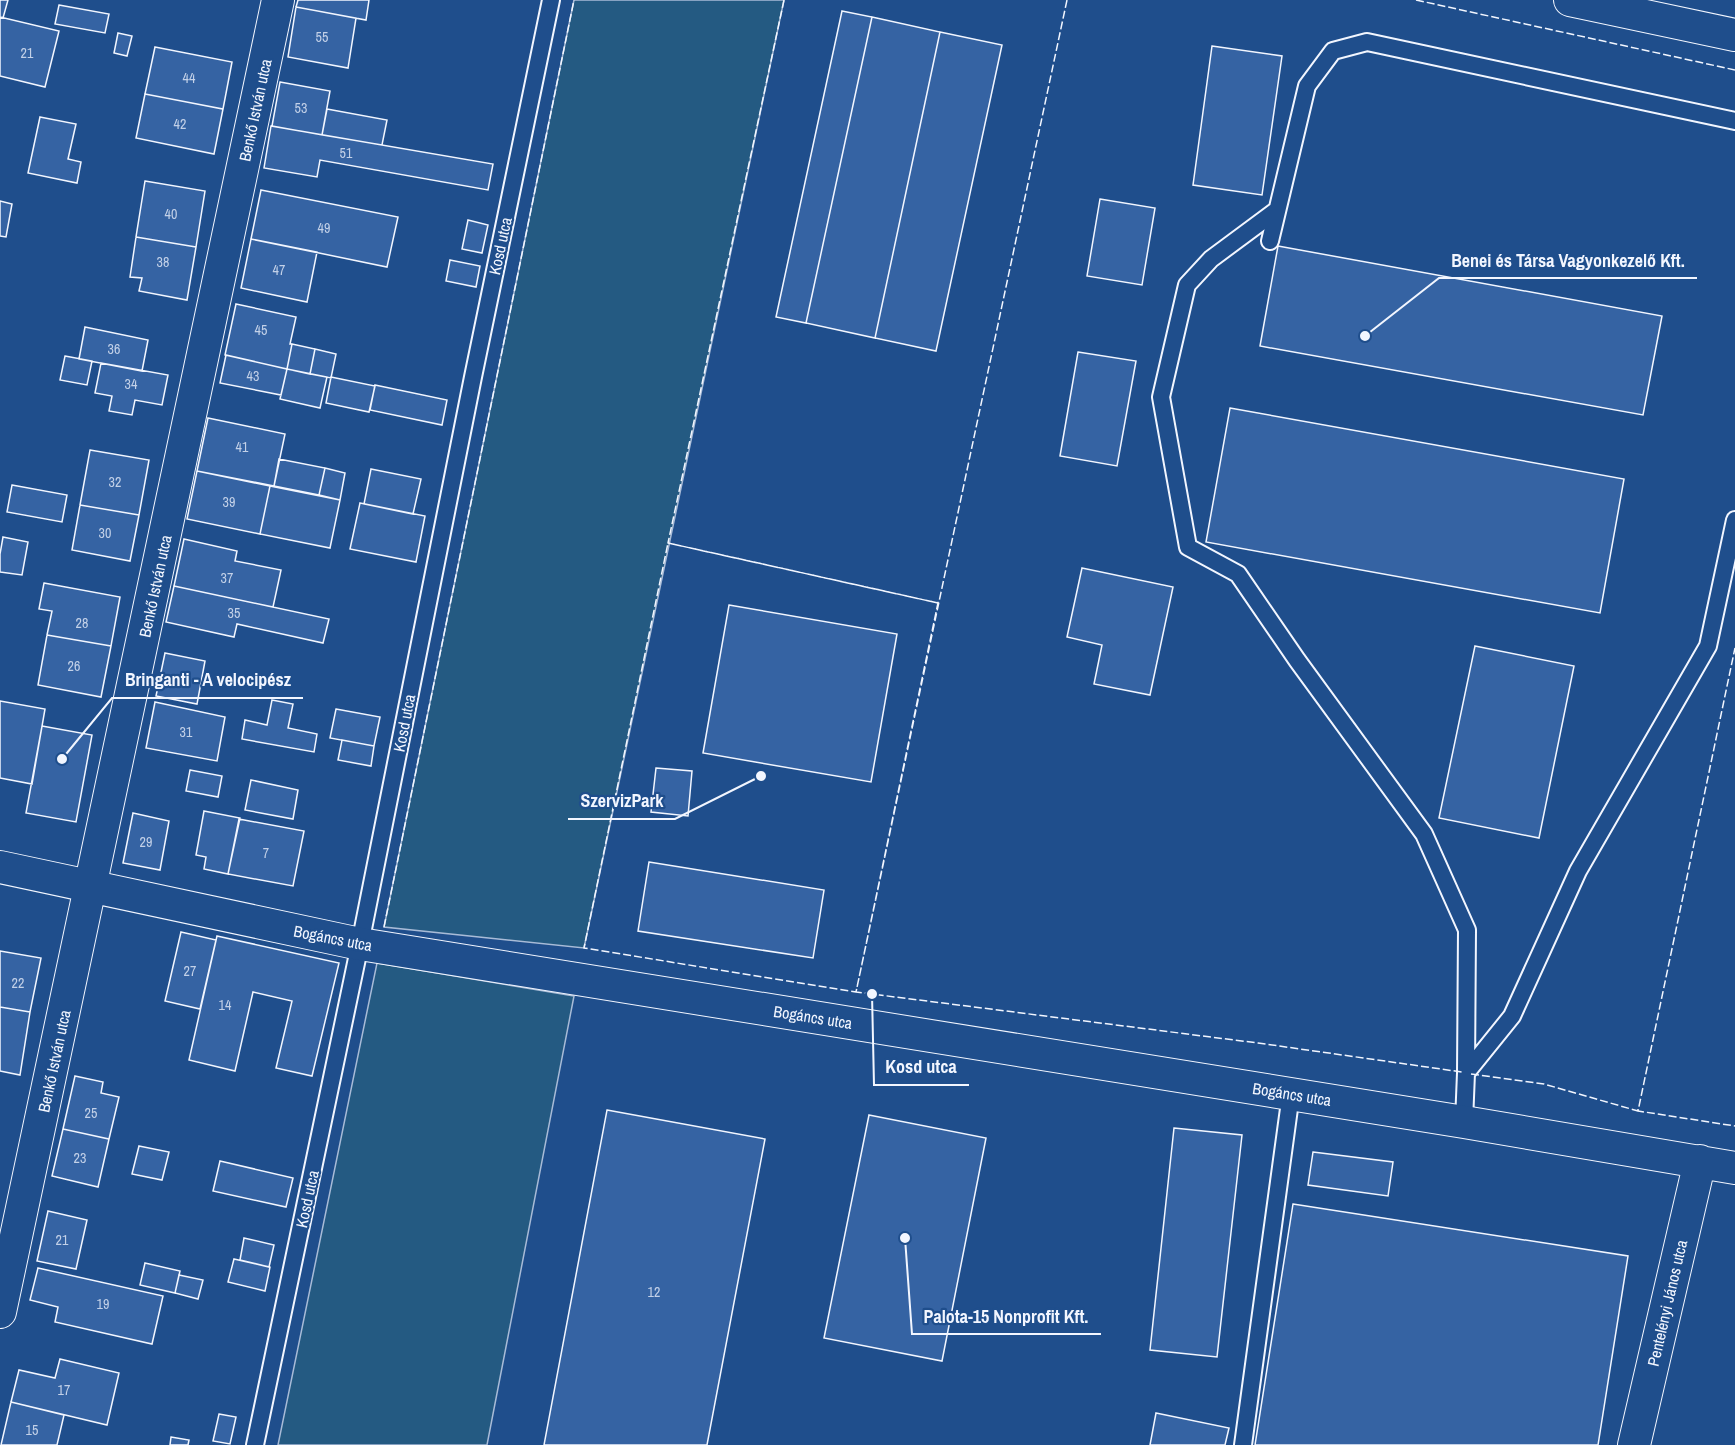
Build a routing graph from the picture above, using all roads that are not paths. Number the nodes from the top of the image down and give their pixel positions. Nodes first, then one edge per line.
1 (278, 0) edge
2 (551, 0) edge
3 (1570, 0) edge
4 (1735, 35) edge
5 (1735, 122) edge
6 (1278, 210) junction
7 (1270, 241) dead end
8 (1735, 520) edge
9 (0, 867) edge
10 (91, 887) junction
11 (360, 944) junction
12 (1466, 1073) junction
13 (1291, 1094) junction
14 (1464, 1122) junction
15 (1700, 1161) junction
16 (1734, 1161) edge
17 (0, 1312) edge
18 (255, 1445) edge
19 (1243, 1445) edge
20 (1634, 1445) edge

1 - 10 street, Benkő István utca
2 - 11 lane, Kosd utca
3 - 4 street
5 - 6 lane
6 - 7 lane
6 - 12 lane
8 - 12 lane
9 - 10 street, Bogáncs utca
10 - 11 street, Bogáncs utca
10 - 17 street, Benkő István utca
11 - 13 street, Bogáncs utca
11 - 18 lane, Kosd utca
12 - 14 lane
13 - 14 street, Bogáncs utca
13 - 19 lane
14 - 15 street, Bogáncs utca
15 - 16 street, Bogáncs utca
15 - 20 street, Pentelényi János utca

